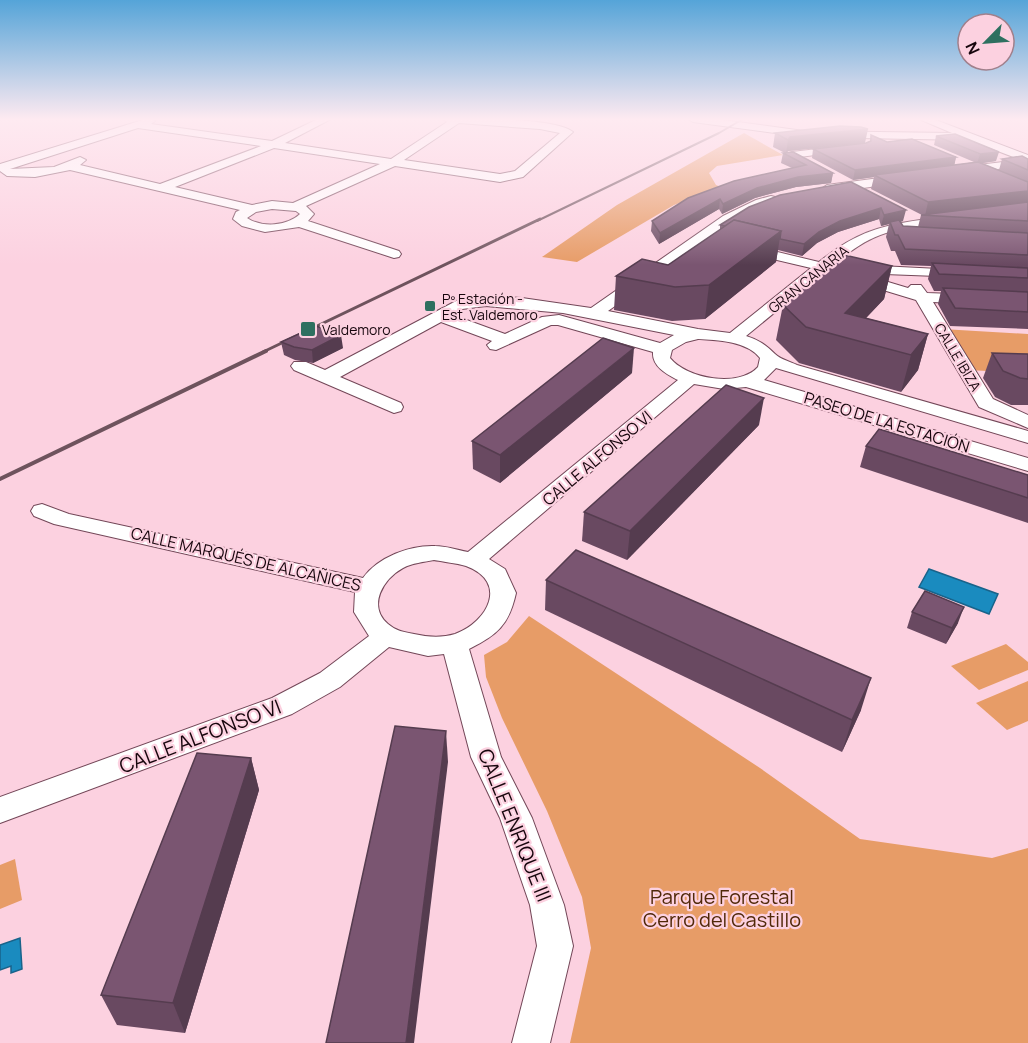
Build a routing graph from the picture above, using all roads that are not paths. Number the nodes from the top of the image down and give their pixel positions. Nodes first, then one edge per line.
1 (61, 168) edge
2 (76, 168) edge
3 (219, 168) edge
4 (381, 168) edge
5 (422, 168) edge
6 (526, 168) edge
7 (963, 168) edge
8 (985, 168) edge
9 (977, 169) junction
10 (0, 170) edge
11 (830, 175) edge
12 (919, 177) edge
13 (997, 178) edge
14 (849, 186) junction
15 (162, 188) junction
16 (818, 190) edge
17 (788, 196) edge
18 (870, 196) edge
19 (296, 206) junction
20 (252, 209) junction
21 (901, 213) edge
22 (957, 219) edge
23 (297, 222) junction
24 (924, 231) junction
25 (700, 238) junction
26 (394, 254) dead end
27 (823, 267) junction
28 (906, 271) junction
29 (973, 275) edge
30 (921, 297) junction
31 (1028, 302) edge
32 (596, 312) junction
33 (440, 316) junction
34 (698, 334) junction
35 (735, 337) junction
36 (663, 349) junction
37 (768, 358) junction
38 (300, 366) dead end
39 (967, 370) junction
40 (987, 371) dead end
41 (326, 377) junction
42 (691, 378) junction
43 (747, 381) junction
44 (394, 407) dead end
45 (1028, 409) edge
46 (999, 411) junction
47 (1028, 422) edge
48 (977, 423) junction
49 (1028, 437) edge
50 (1028, 465) edge
51 (42, 511) dead end
52 (474, 559) junction
53 (368, 587) junction
54 (386, 636) junction
55 (454, 644) junction
56 (0, 810) edge
57 (531, 1043) edge

1 - 10 street
2 - 15 street
3 - 15 street
4 - 19 street
5 - 6 street
7 - 9 street
8 - 9 street
9 - 13 street
11 - 14 street
12 - 14 street
14 - 16 street
14 - 18 street
15 - 20 street
17 - 25 street
19 - 20 street
19 - 23 street
20 - 23 street
21 - 24 street
22 - 24 street
23 - 26 street
24 - 27 street, GRAN CANARIA
25 - 27 street
25 - 32 street
27 - 28 street
27 - 30 street
27 - 35 street, GRAN CANARIA
28 - 29 street
28 - 30 street, CALLE IBIZA
30 - 31 street
30 - 39 street, CALLE IBIZA
32 - 33 street
32 - 34 street
33 - 36 street
33 - 41 street
34 - 35 street
34 - 36 street
35 - 37 street, PASEO DE LA ESTACIÓN
36 - 42 street
37 - 43 street
37 - 48 street, PASEO DE LA ESTACIÓN
38 - 41 street
39 - 40 street
39 - 46 street, CALLE IBIZA
41 - 44 street
42 - 43 street, PASEO DE LA ESTACIÓN
42 - 52 street, CALLE ALFONSO VI
43 - 50 street, PASEO DE LA ESTACIÓN
45 - 46 street
46 - 47 street, CALLE IBIZA
46 - 48 street
48 - 49 street, PASEO DE LA ESTACIÓN
51 - 53 street, CALLE MARQUÉS DE ALCAÑICES
52 - 53 street
52 - 55 street
53 - 54 street
54 - 55 street
54 - 56 street, CALLE ALFONSO VI
55 - 57 street, CALLE ENRIQUE III

